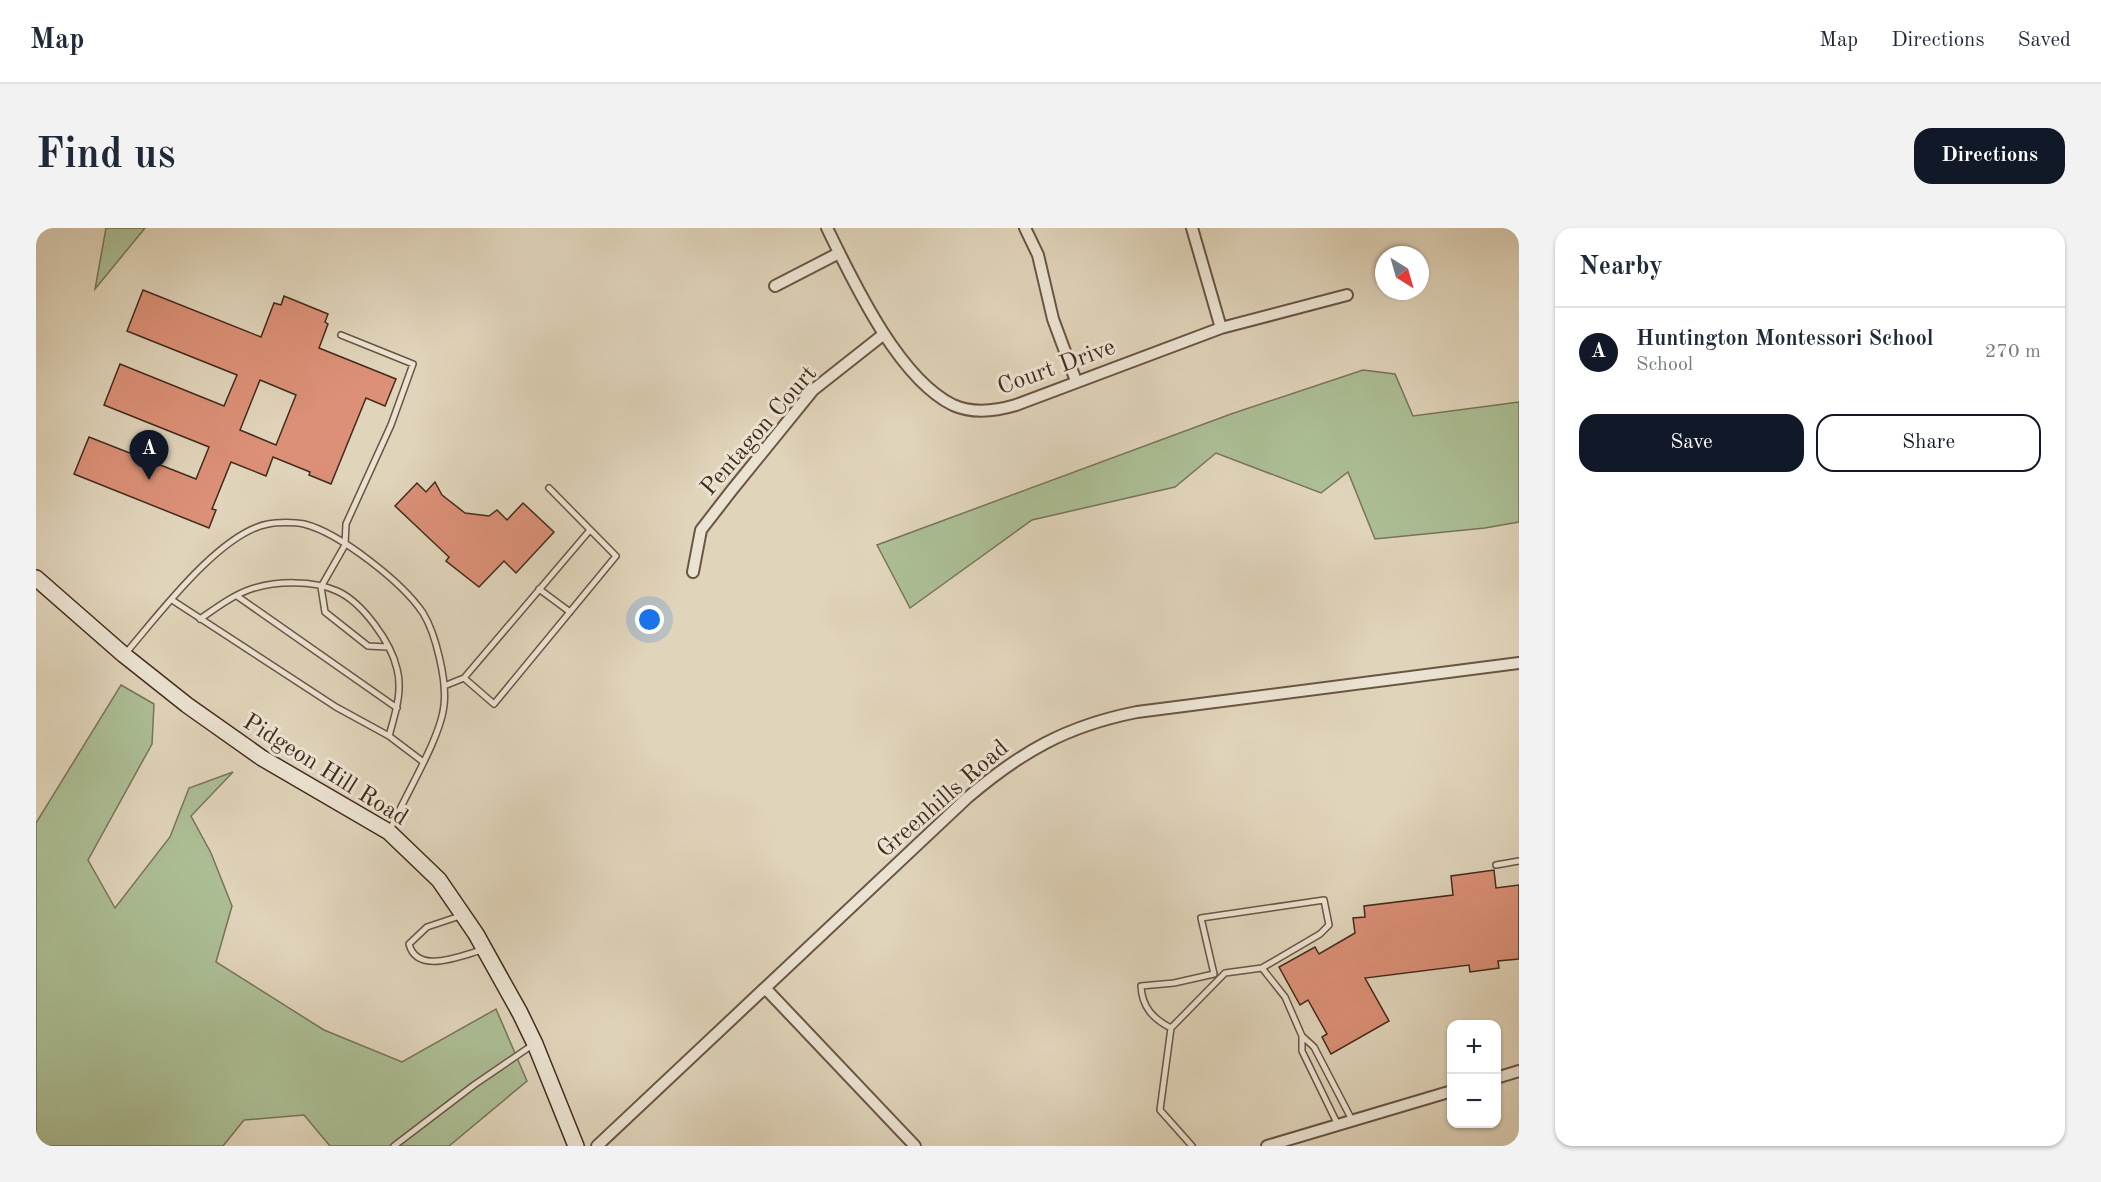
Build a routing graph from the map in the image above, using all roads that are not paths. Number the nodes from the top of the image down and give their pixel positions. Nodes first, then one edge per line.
1 (827, 228) edge
2 (1025, 228) edge
3 (1192, 228) edge
4 (839, 253) junction
5 (775, 286) dead end
6 (1347, 295) dead end
7 (1221, 328) junction
8 (884, 333) junction
9 (340, 335) dead end
10 (1076, 381) junction
11 (549, 488) dead end
12 (590, 530) junction
13 (345, 545) junction
14 (693, 572) dead end
15 (36, 578) edge
16 (321, 587) junction
17 (539, 589) junction
18 (237, 596) junction
19 (172, 600) junction
20 (570, 612) junction
21 (200, 619) junction
22 (387, 647) junction
23 (124, 655) junction
24 (1519, 663) edge
25 (464, 678) junction
26 (444, 686) junction
27 (397, 708) junction
28 (389, 736) junction
29 (422, 761) junction
30 (389, 832) junction
31 (1519, 861) edge
32 (1496, 865) dead end
33 (464, 915) junction
34 (484, 950) junction
35 (1262, 968) junction
36 (766, 989) junction
37 (1171, 1028) junction
38 (1302, 1036) junction
39 (536, 1044) junction
40 (1519, 1071) edge
41 (1501, 1077) edge
42 (1447, 1092) edge
43 (1353, 1120) junction
44 (1338, 1125) junction
45 (394, 1146) edge
46 (576, 1146) edge
47 (597, 1146) edge
48 (915, 1146) edge
49 (1192, 1146) edge
50 (1267, 1146) edge

1 - 4 street, Court Drive
2 - 10 street
3 - 7 street
4 - 5 street
4 - 8 street, Court Drive
6 - 7 street, Court Drive
7 - 10 street, Court Drive
8 - 10 street, Court Drive
8 - 14 street, Pentagon Court
9 - 13 lane
11 - 12 lane
12 - 17 lane
12 - 20 lane
13 - 16 lane
13 - 19 lane
13 - 26 lane
15 - 23 street, Pidgeon Hill Road
16 - 18 lane
16 - 22 lane
16 - 22 lane
17 - 20 lane
17 - 25 lane
18 - 21 lane
18 - 27 lane
19 - 21 lane
19 - 23 lane
20 - 25 lane
21 - 28 lane
22 - 27 lane
23 - 30 street, Pidgeon Hill Road
24 - 36 street, Greenhills Road
25 - 26 lane
26 - 29 lane
27 - 28 lane
28 - 29 lane
29 - 30 lane
30 - 33 street, Pidgeon Hill Road
31 - 32 lane
33 - 34 street, Pidgeon Hill Road
33 - 34 lane
34 - 39 street, Pidgeon Hill Road
35 - 37 lane
35 - 37 lane
35 - 38 lane
36 - 47 street, Greenhills Road
36 - 48 street
37 - 49 lane
38 - 43 lane
38 - 44 lane
39 - 45 lane
39 - 46 street, Pidgeon Hill Road
40 - 41 street
42 - 43 street
43 - 44 street
44 - 50 street

